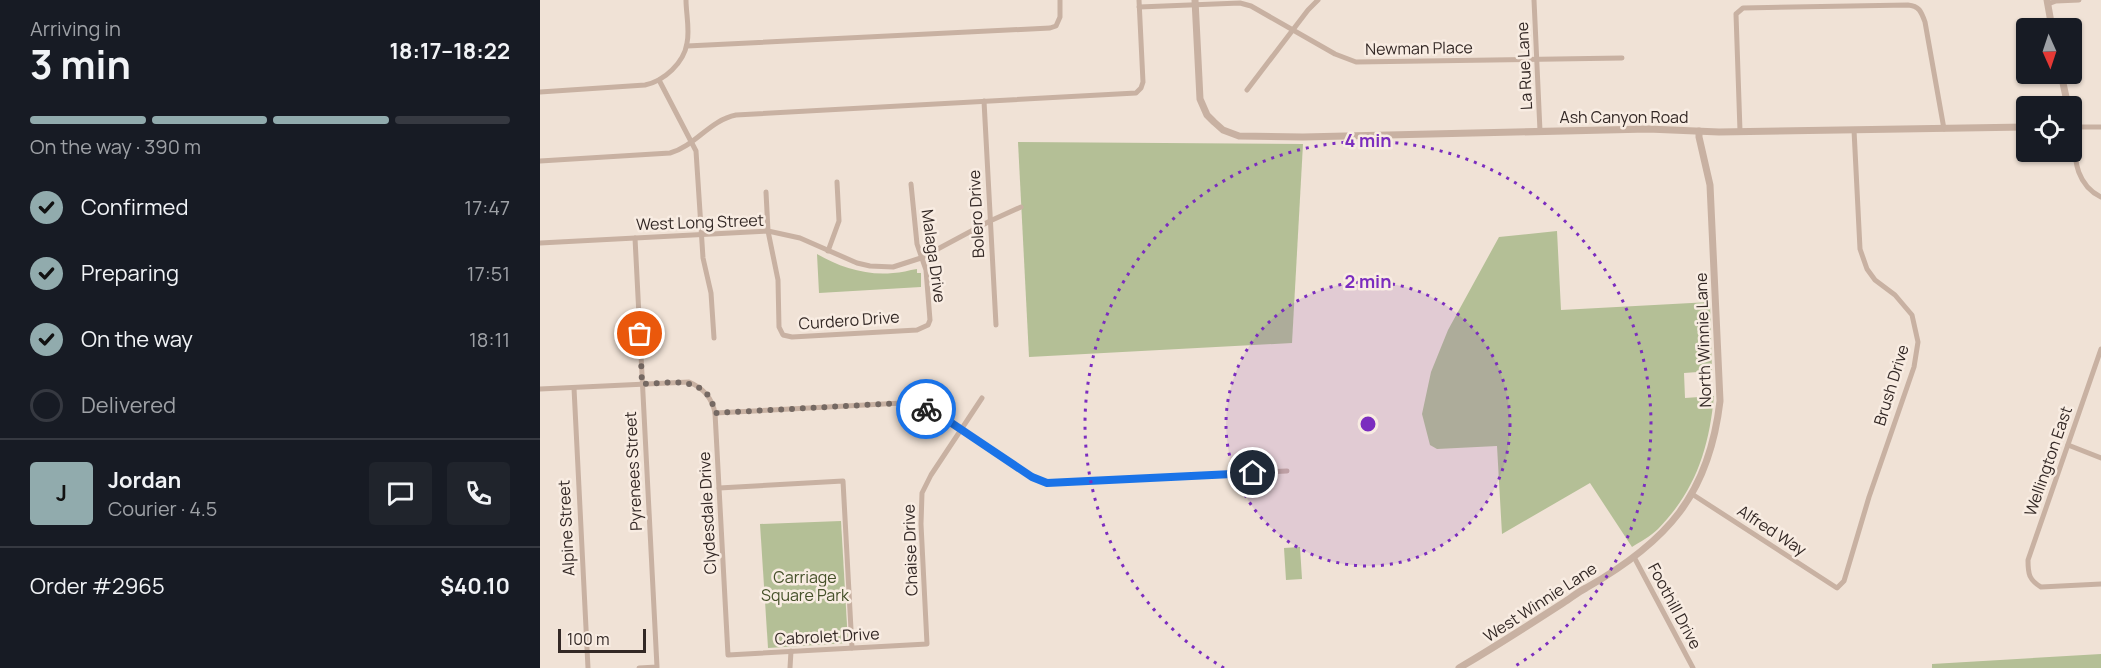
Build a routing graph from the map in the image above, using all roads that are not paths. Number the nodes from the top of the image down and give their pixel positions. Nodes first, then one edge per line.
1 (686, 0) edge
2 (1060, 0) edge
3 (1139, 0) edge
4 (1318, 0) edge
5 (1533, 0) edge
6 (2079, 0) edge
7 (1196, 2) edge
8 (2047, 2) edge
9 (1139, 7) junction
10 (2050, 18) edge
11 (1293, 30) junction
12 (687, 46) junction
13 (1622, 58) dead end
14 (1537, 60) junction
15 (659, 80) junction
16 (1247, 90) dead end
17 (540, 92) edge
18 (984, 102) junction
19 (2082, 126) edge
20 (2016, 127) edge
21 (2101, 127) edge
22 (1944, 129) junction
23 (1854, 130) junction
24 (1540, 131) junction
25 (1699, 131) junction
26 (1740, 131) junction
27 (693, 142) junction
28 (540, 161) edge
29 (2077, 162) edge
30 (837, 182) dead end
31 (911, 184) dead end
32 (766, 192) dead end
33 (2101, 197) edge
34 (1021, 207) dead end
35 (990, 221) junction
36 (768, 231) junction
37 (702, 234) junction
38 (635, 238) junction
39 (540, 243) edge
40 (828, 251) junction
41 (921, 258) junction
42 (996, 325) dead end
43 (922, 329) joint
44 (714, 338) dead end
45 (2101, 349) edge
46 (642, 384) junction
47 (574, 388) junction
48 (540, 389) edge
49 (982, 398) dead end
50 (715, 413) junction
51 (961, 430) junction
52 (2068, 445) junction
53 (2101, 458) edge
54 (1287, 471) dead end
55 (719, 488) junction
56 (1692, 495) junction
57 (1634, 557) junction
58 (2101, 584) edge
59 (1837, 588) joint
60 (927, 644) joint
61 (852, 648) junction
62 (791, 651) junction
63 (728, 655) joint
64 (657, 667) edge
65 (588, 668) edge
66 (639, 668) edge
67 (790, 668) edge
68 (1459, 668) edge
69 (1693, 668) edge

1 - 12 street
2 - 12 street
3 - 9 street
4 - 11 street
5 - 14 street, La Rue Lane
6 - 8 street
7 - 9 street, Newman Place
7 - 11 street, Newman Place
7 - 24 street, Ash Canyon Road
8 - 10 street
9 - 18 street
11 - 14 street, Newman Place
11 - 16 street
12 - 15 street
13 - 14 street, Newman Place
14 - 24 street, La Rue Lane
15 - 17 street
15 - 27 street
18 - 27 street
18 - 35 street, Bolero Drive
19 - 21 street
20 - 22 street, Ash Canyon Road
22 - 23 street, Ash Canyon Road
22 - 26 street
23 - 26 street, Ash Canyon Road
23 - 59 street, Brush Drive
24 - 25 street, Ash Canyon Road
25 - 26 street, Ash Canyon Road
25 - 56 street, North Winnie Lane
27 - 28 street
27 - 37 street
29 - 33 street
30 - 40 street
31 - 41 street, Malaga Drive
32 - 36 street
34 - 35 street, West Long Street
35 - 41 street, West Long Street
35 - 42 street, Bolero Drive
36 - 37 street, West Long Street
36 - 40 street, West Long Street
36 - 43 street, Curdero Drive
37 - 38 street, West Long Street
37 - 44 street
38 - 39 street, West Long Street
38 - 46 street, Pyrenees Street
40 - 41 street, West Long Street
41 - 43 street, Malaga Drive
45 - 52 street, Wellington East
46 - 47 street
46 - 50 street
46 - 64 street, Pyrenees Street
47 - 48 street
47 - 65 street, Alpine Street
49 - 51 street, Chaise Drive
50 - 51 street
50 - 55 street, Clydesdale Drive
51 - 54 street
51 - 60 street, Chaise Drive
52 - 53 street
52 - 58 street, Wellington East
55 - 61 street
55 - 63 street, Clydesdale Drive
56 - 57 street, North Winnie Lane
56 - 59 street, Alfred Way
57 - 68 street, West Winnie Lane
57 - 69 street, Foothill Drive
60 - 61 street, Cabrolet Drive
61 - 62 street, Cabrolet Drive
62 - 63 street, Cabrolet Drive
62 - 67 street
64 - 66 street

